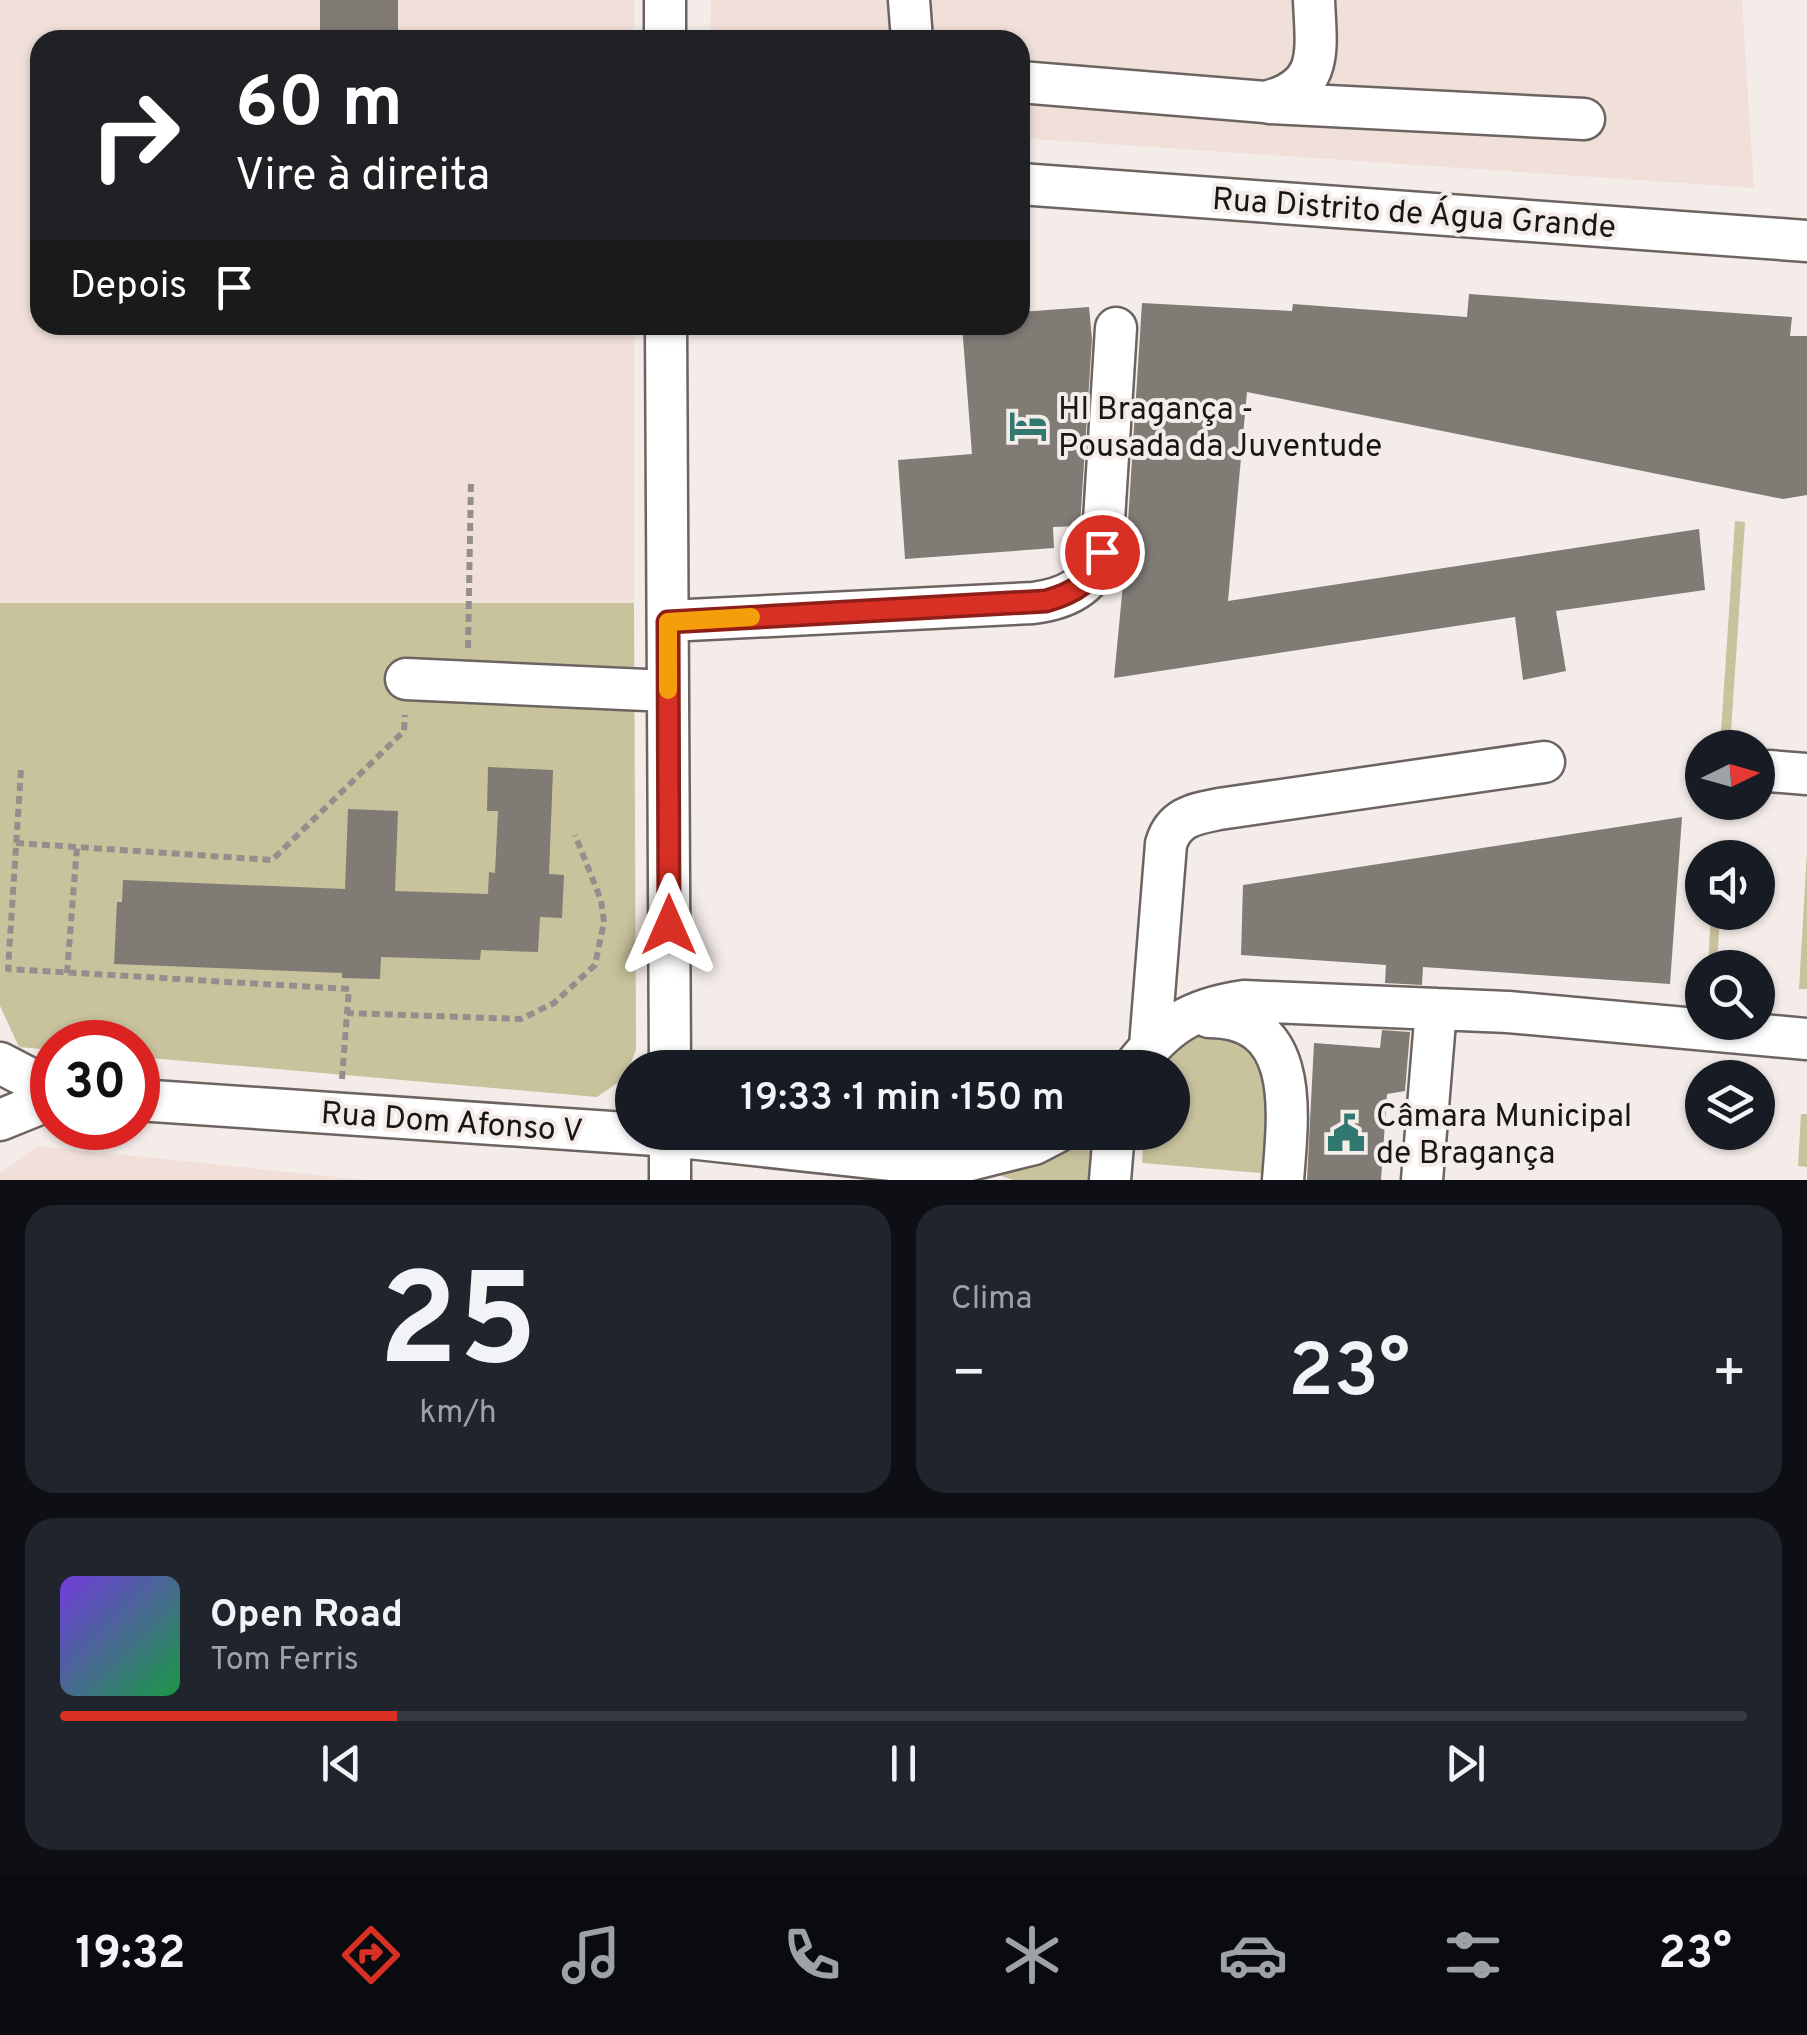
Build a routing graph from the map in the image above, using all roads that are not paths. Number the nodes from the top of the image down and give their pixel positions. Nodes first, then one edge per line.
1 (665, 0) edge
2 (910, 0) edge
3 (1314, 0) edge
4 (665, 30) edge
5 (912, 30) edge
6 (1030, 83) edge
7 (1265, 102) junction
8 (1584, 119) dead end
9 (1030, 185) edge
10 (1807, 241) edge
11 (1116, 328) dead end
12 (666, 335) edge
13 (668, 622) junction
14 (406, 679) road end
15 (668, 690) junction
16 (1544, 762) dead end
17 (1436, 1008) junction
18 (1186, 1017) junction
19 (1807, 1039) edge
20 (670, 1050) edge
21 (1142, 1050) edge
22 (1149, 1050) edge
23 (0, 1063) edge
24 (30, 1079) edge
25 (160, 1102) edge
26 (30, 1108) edge
27 (0, 1120) edge
28 (615, 1131) edge
29 (670, 1150) edge
30 (789, 1150) edge
31 (1019, 1150) edge
32 (1112, 1150) edge
33 (960, 1173) edge
34 (670, 1180) edge
35 (1110, 1180) edge
36 (1282, 1180) edge
37 (1422, 1180) edge

1 - 4 street
2 - 5 street
3 - 7 street
6 - 7 street
7 - 8 street
9 - 10 street, Rua Distrito de Água Grande
11 - 13 street
12 - 13 street
13 - 15 street
14 - 15 street
15 - 20 street
16 - 21 street
17 - 18 street
17 - 19 street
17 - 37 street
18 - 22 street
18 - 36 street
23 - 24 street
25 - 28 street, Rua Dom Afonso V
26 - 27 street
29 - 34 street
30 - 33 street, Rua Dom Afonso V
31 - 33 street, Rua Dom Afonso V
32 - 35 street

